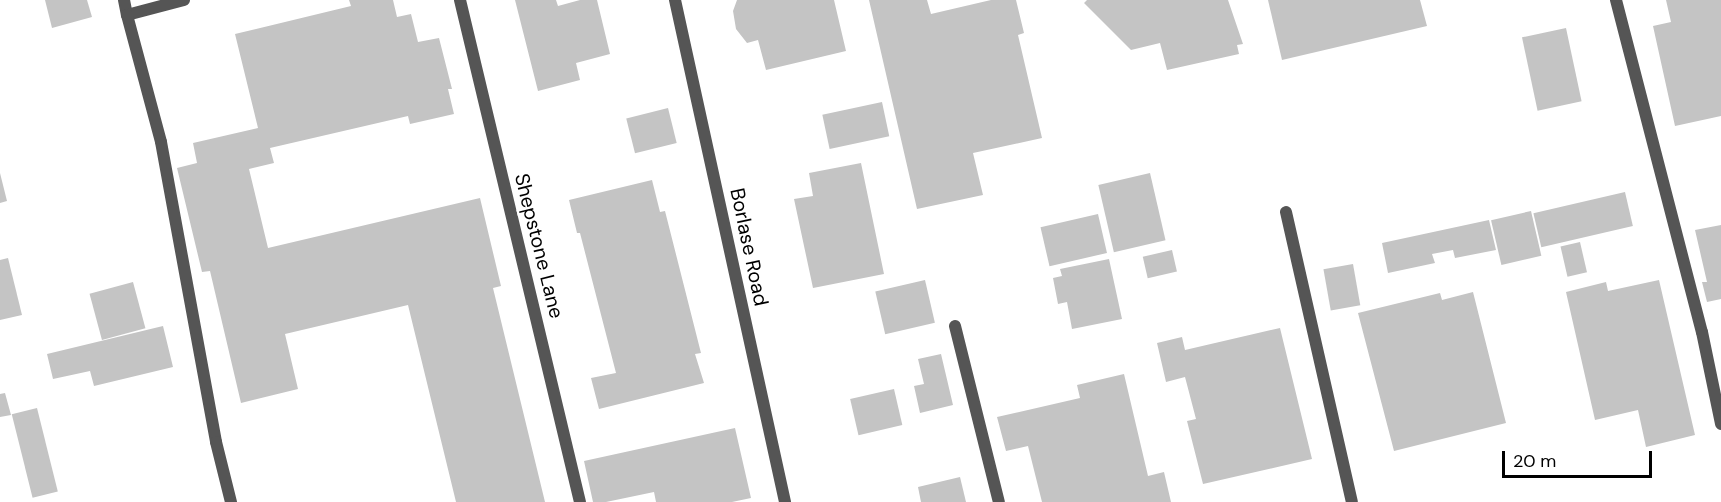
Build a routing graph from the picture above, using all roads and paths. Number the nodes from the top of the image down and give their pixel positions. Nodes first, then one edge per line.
1 (124, 0) edge
2 (183, 0) edge
3 (460, 0) edge
4 (675, 0) edge
5 (1617, 0) edge
6 (127, 15) junction
7 (1286, 212) dead end
8 (955, 326) dead end
9 (1721, 424) edge
10 (231, 502) edge
11 (580, 502) edge
12 (785, 502) edge
13 (999, 502) edge
14 (1352, 502) edge

1 - 6 street
2 - 6 street
3 - 11 street, Shepstone Lane
4 - 12 street, Borlase Road
5 - 9 street
6 - 10 street
7 - 14 street
8 - 13 street

